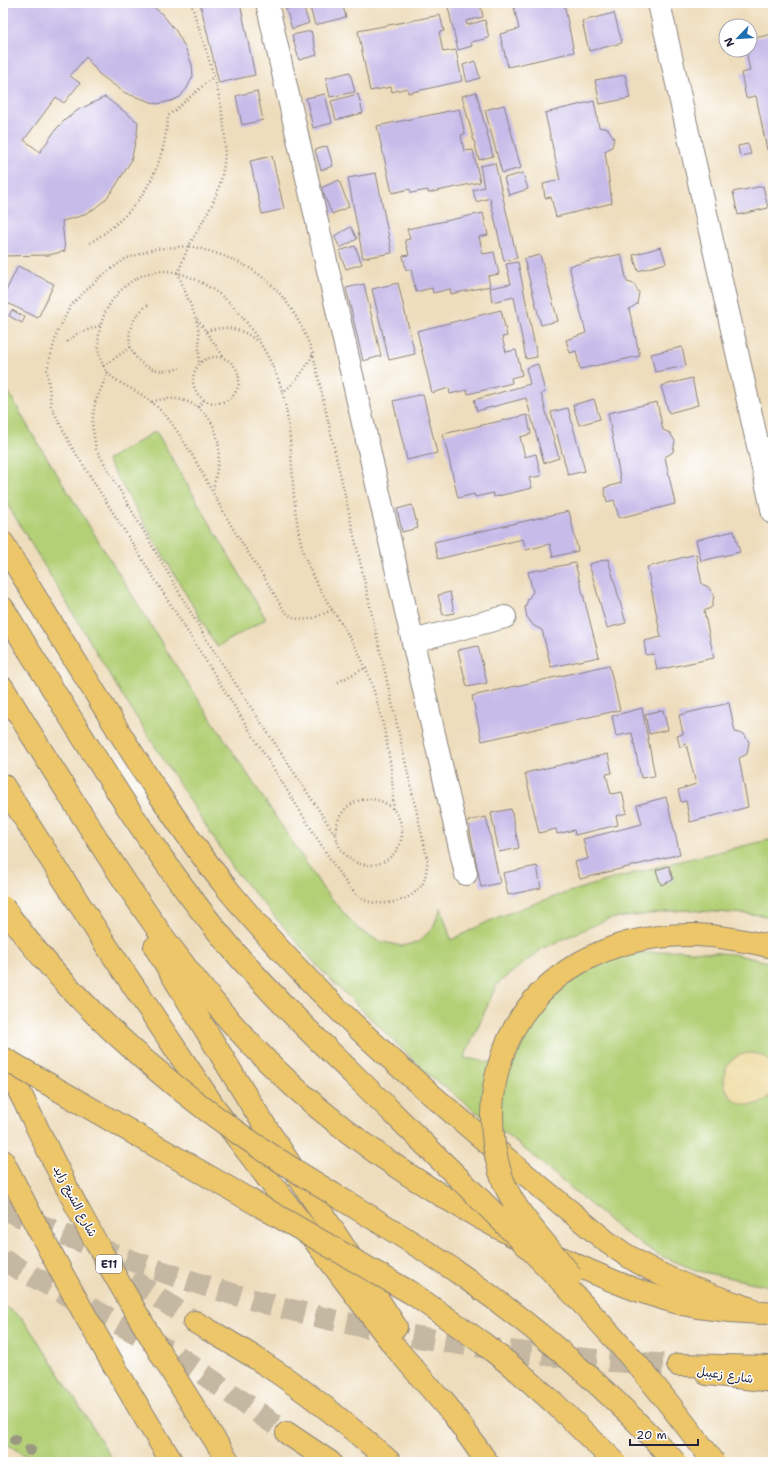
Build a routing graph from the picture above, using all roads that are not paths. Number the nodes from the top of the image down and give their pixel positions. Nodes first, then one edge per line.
1 (268, 3) edge
2 (659, 3) edge
3 (773, 513) edge
4 (3, 543) edge
5 (3, 608) edge
6 (505, 617) dead end
7 (413, 640) junction
8 (3, 688) edge
9 (3, 785) edge
10 (107, 855) junction
11 (466, 874) dead end
12 (3, 908) edge
13 (773, 947) edge
14 (3, 1058) edge
15 (3, 1161) edge
16 (769, 1314) edge
17 (597, 1320) junction
18 (195, 1322) tunnel mouth
19 (773, 1367) edge
20 (773, 1381) edge
21 (450, 1411) junction
22 (287, 1433) tunnel mouth
23 (172, 1462) edge
24 (229, 1462) edge
25 (330, 1462) edge
26 (390, 1462) edge
27 (487, 1462) edge
28 (615, 1462) edge
29 (675, 1462) edge
30 (714, 1462) edge

1 - 7 street
2 - 3 street
4 - 16 main road
5 - 17 main road, bridge
6 - 7 street
7 - 11 street
8 - 10 main road
9 - 21 main road
10 - 16 main road
10 - 21 main road
12 - 29 main road, bridge
13 - 17 main road, bridge
14 - 24 main road, شارع الشيخ زايد / E11
14 - 28 main road, bridge
15 - 23 main road
17 - 30 main road, bridge
18 - 26 main road
19 - 20 main road, شارع زعيبل
21 - 27 main road
22 - 25 main road

